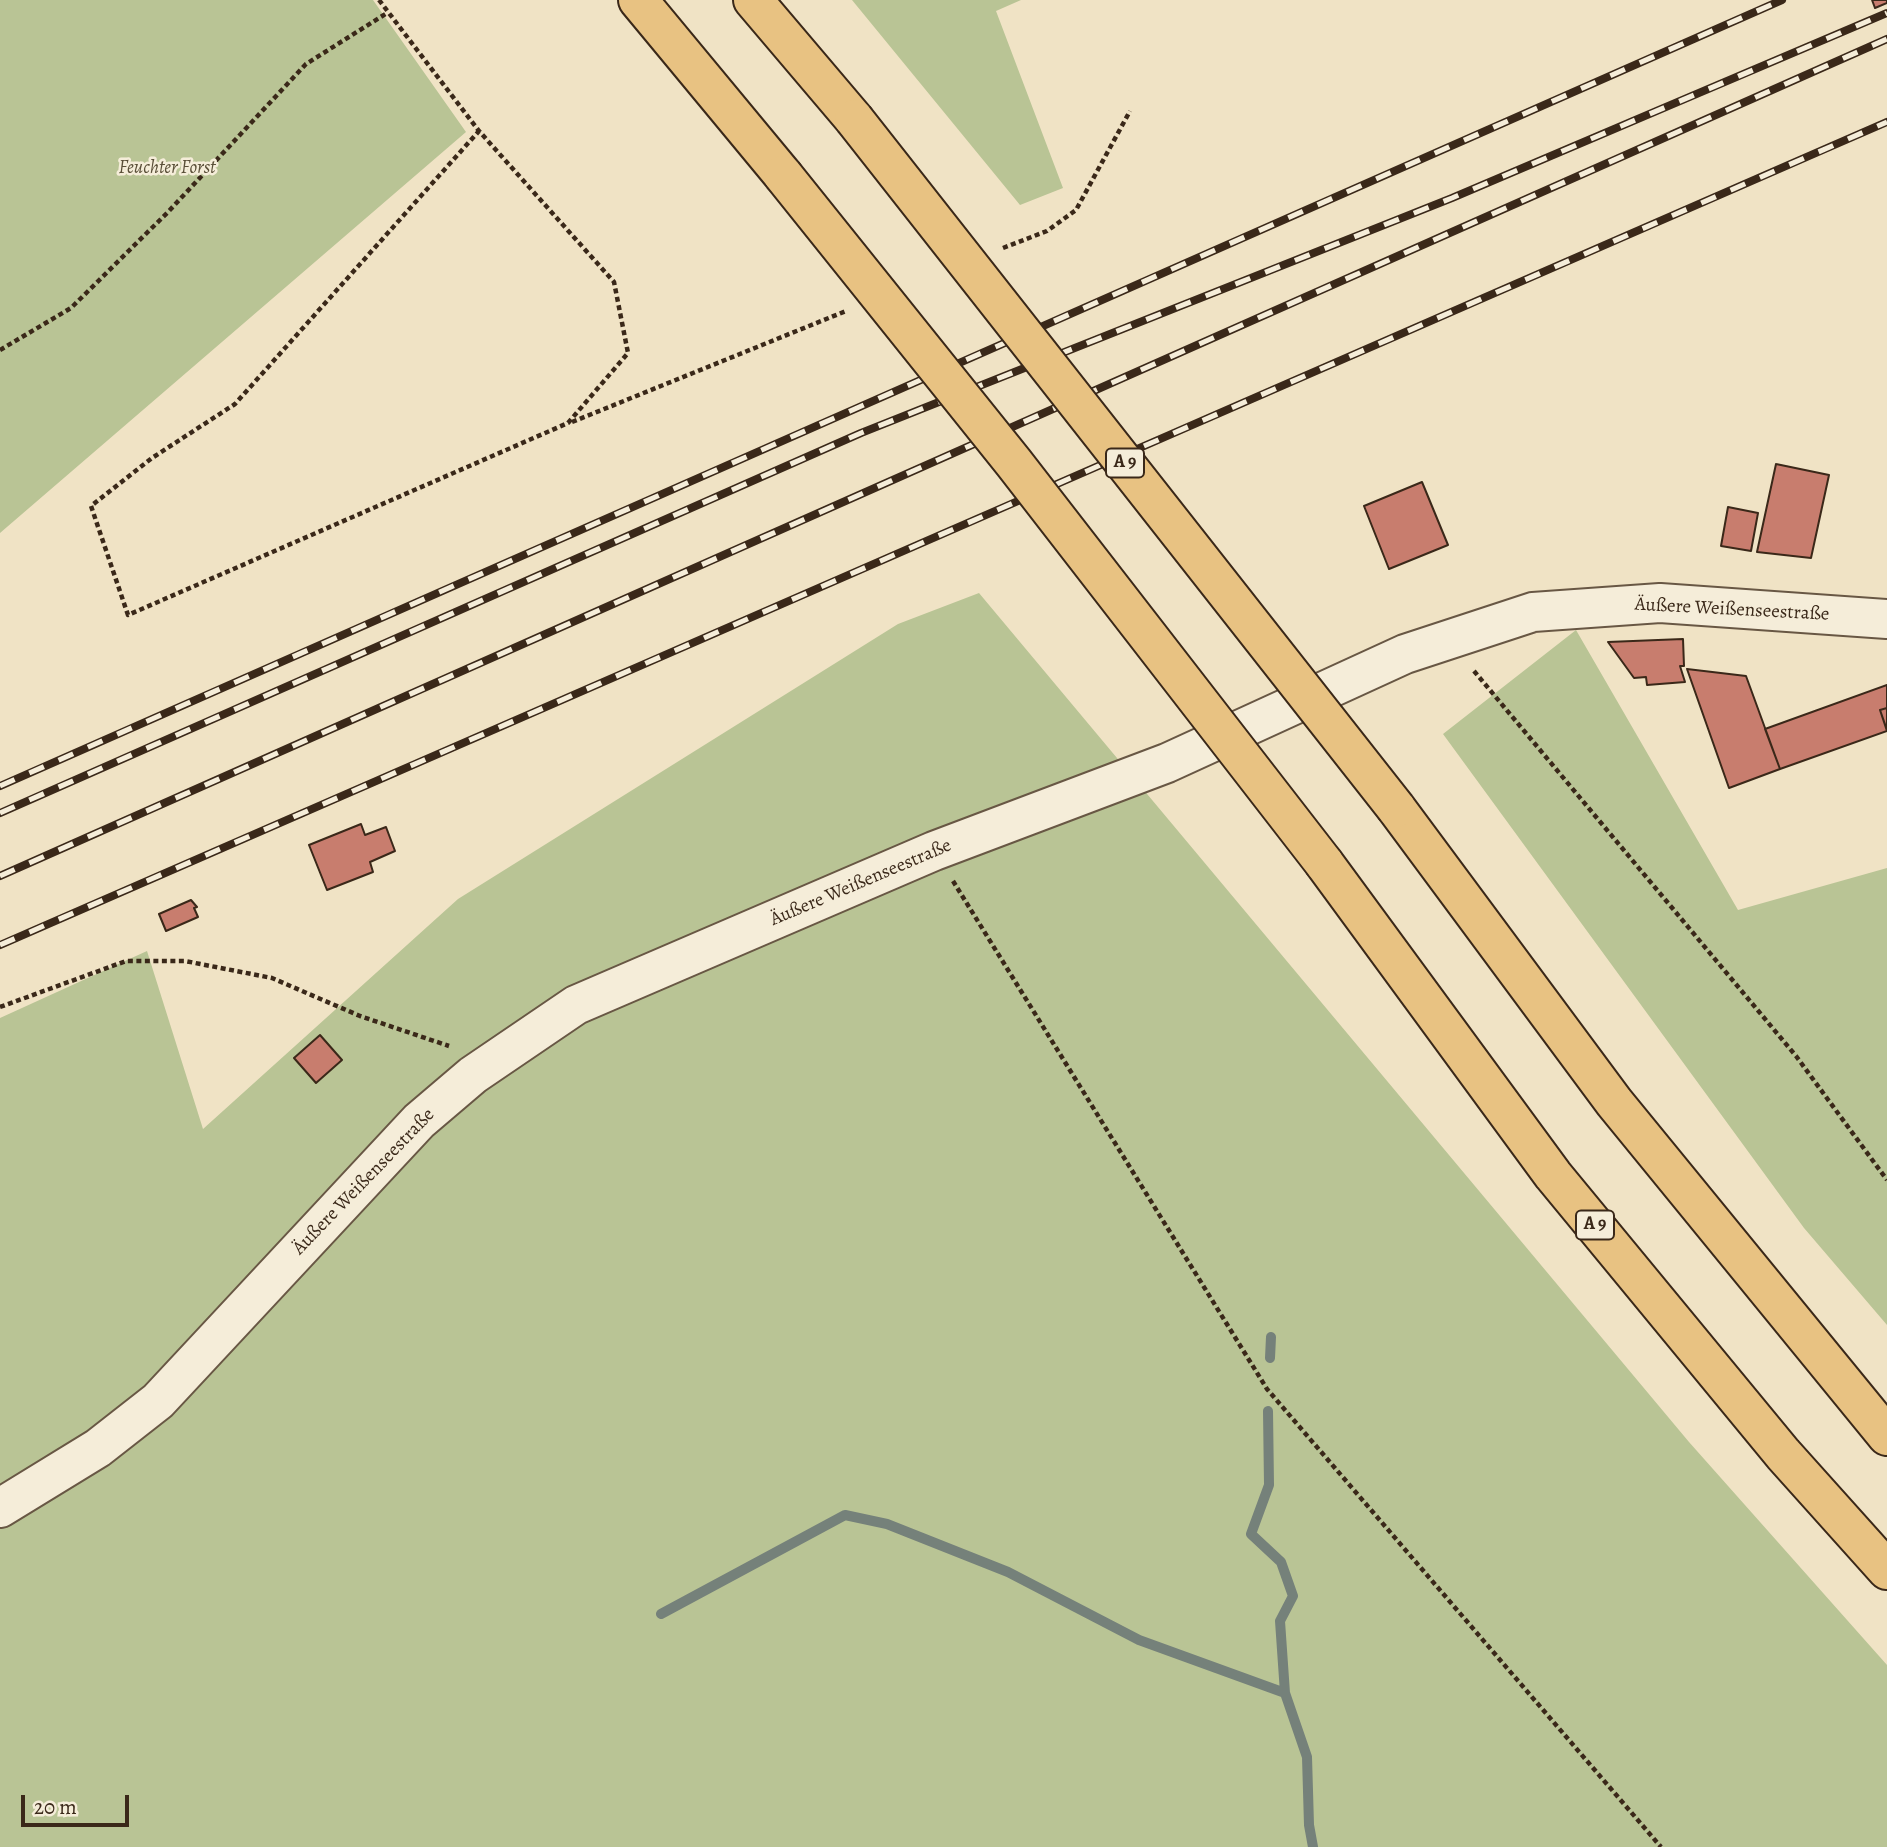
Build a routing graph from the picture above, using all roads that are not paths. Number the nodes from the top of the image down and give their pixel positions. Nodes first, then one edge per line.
1 (638, 0) edge
2 (753, 0) edge
3 (1887, 619) edge
4 (1887, 1436) edge
5 (0, 1508) edge
6 (1887, 1570) edge

1 - 6 highway, A 9, bridge
2 - 4 highway, A 9, bridge
3 - 5 street, Äußere Weißenseestraße

